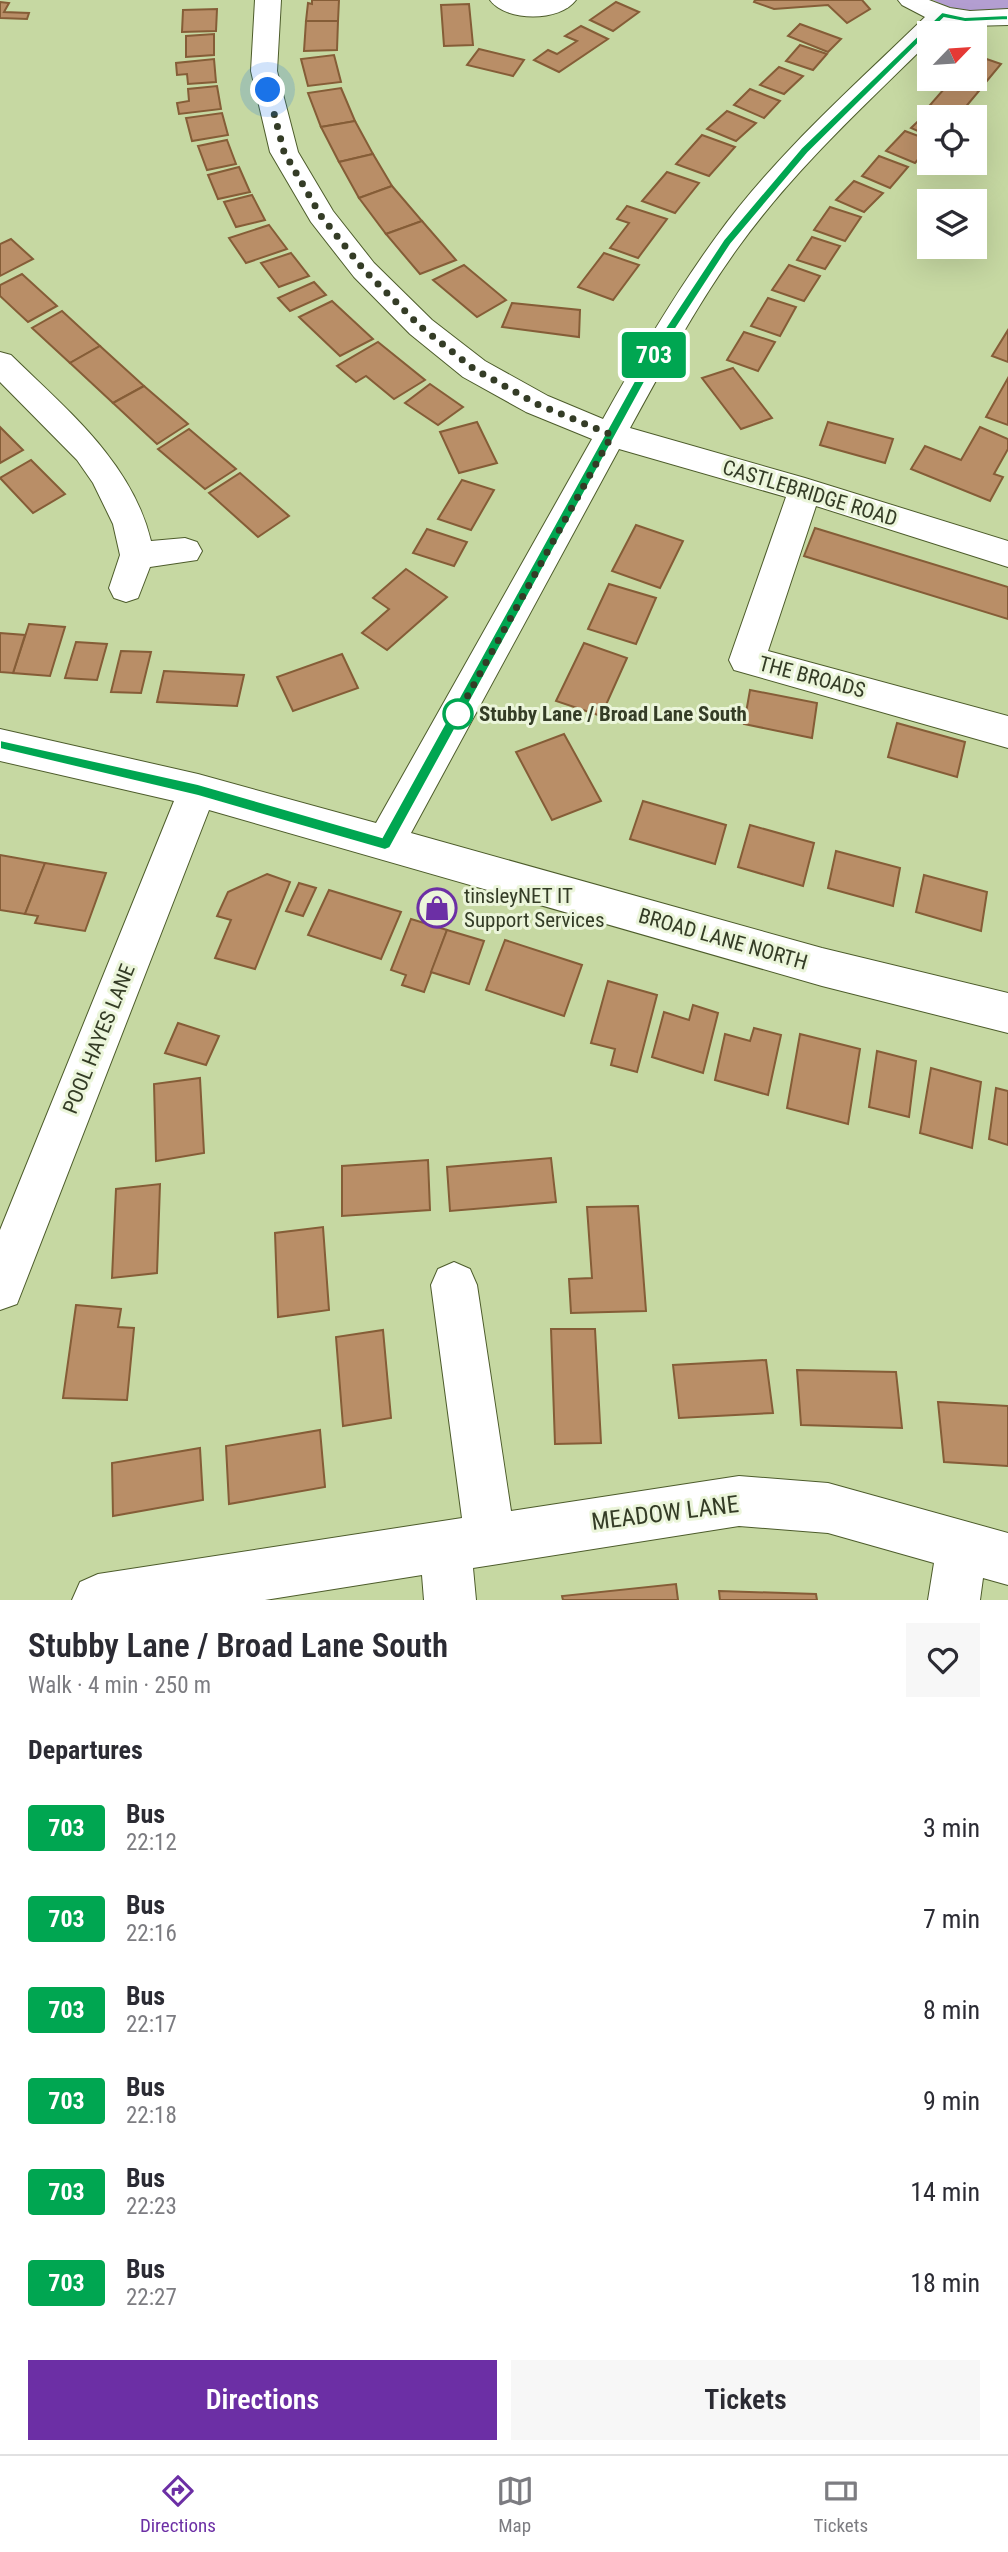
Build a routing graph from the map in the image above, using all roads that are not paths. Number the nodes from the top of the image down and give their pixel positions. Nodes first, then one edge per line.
1 (268, 0) edge
2 (503, 0) edge
3 (563, 0) edge
4 (911, 0) edge
5 (942, 15) junction
6 (1008, 17) edge
7 (0, 362) edge
8 (612, 435) junction
9 (805, 490) junction
10 (185, 551) dead end
11 (1008, 554) edge
12 (136, 555) junction
13 (126, 588) dead end
14 (1008, 732) edge
15 (0, 745) edge
16 (198, 790) junction
17 (385, 844) junction
18 (1008, 1013) edge
19 (454, 1285) dead end
20 (0, 1287) edge
21 (468, 1543) junction
22 (985, 1552) edge
23 (98, 1600) edge
24 (450, 1600) edge
25 (954, 1600) edge

1 - 8 street, CASTLEBRIDGE ROAD
2 - 3 street
4 - 5 street
5 - 6 street
5 - 8 street
7 - 12 street
8 - 9 street, CASTLEBRIDGE ROAD
8 - 17 street
9 - 11 street, CASTLEBRIDGE ROAD
9 - 14 street, THE BROADS
10 - 12 street
12 - 13 street
15 - 16 street, BROAD LANE NORTH
16 - 17 street, BROAD LANE NORTH
16 - 20 street, POOL HAYES LANE
17 - 18 street, BROAD LANE NORTH
19 - 21 street
21 - 22 street, MEADOW LANE
21 - 23 street, MEADOW LANE
21 - 24 street
22 - 25 street, MEADOW LANE

